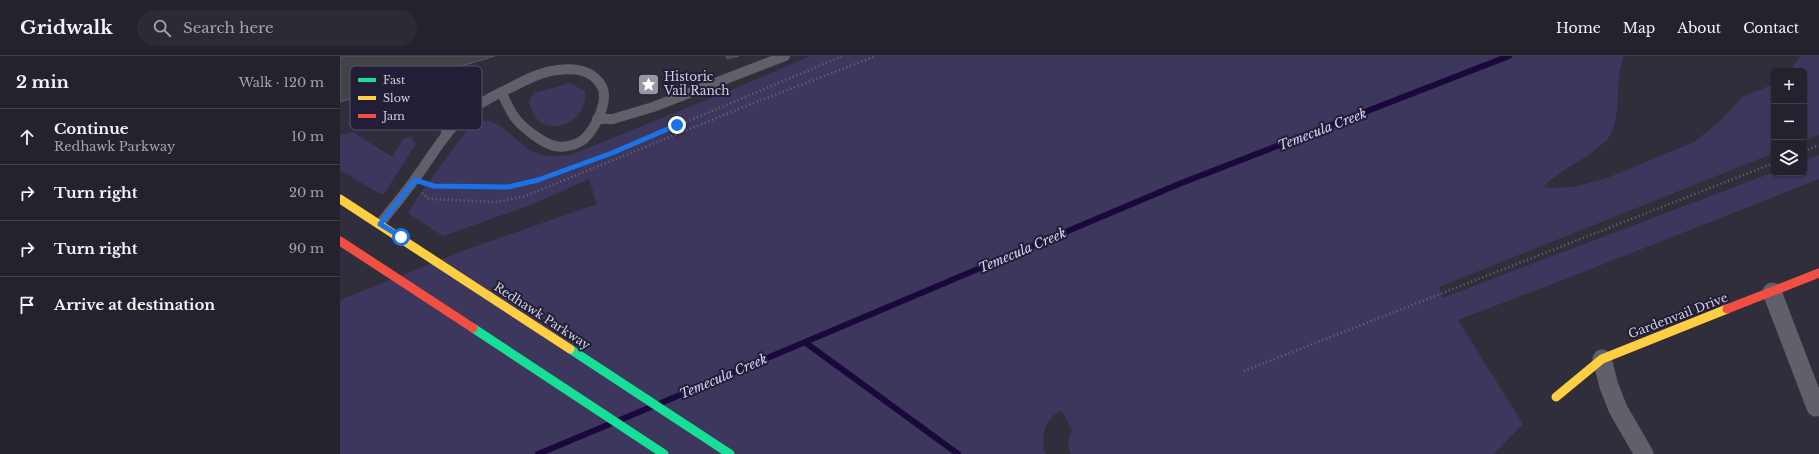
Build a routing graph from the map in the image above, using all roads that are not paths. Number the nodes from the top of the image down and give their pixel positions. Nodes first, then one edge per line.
1 (785, 56) edge
2 (501, 92) junction
3 (482, 103) edge
4 (597, 119) junction
5 (446, 130) edge
6 (451, 130) edge
7 (447, 134) junction
8 (340, 199) edge
9 (380, 224) junction
10 (340, 241) edge
11 (1819, 273) edge
12 (1772, 292) junction
13 (1602, 359) junction
14 (1556, 397) dead end
15 (1816, 407) dead end
16 (664, 454) edge
17 (730, 454) edge
18 (1644, 454) edge

1 - 4 lane
2 - 3 lane
2 - 4 lane
2 - 4 lane
5 - 7 lane
6 - 7 lane
7 - 9 lane
8 - 9 main road, Redhawk Parkway
9 - 17 main road, Redhawk Parkway
10 - 16 main road
11 - 12 main road, Gardenvail Drive
12 - 13 main road, Gardenvail Drive
12 - 15 street
13 - 14 main road, Gardenvail Drive
13 - 18 street

